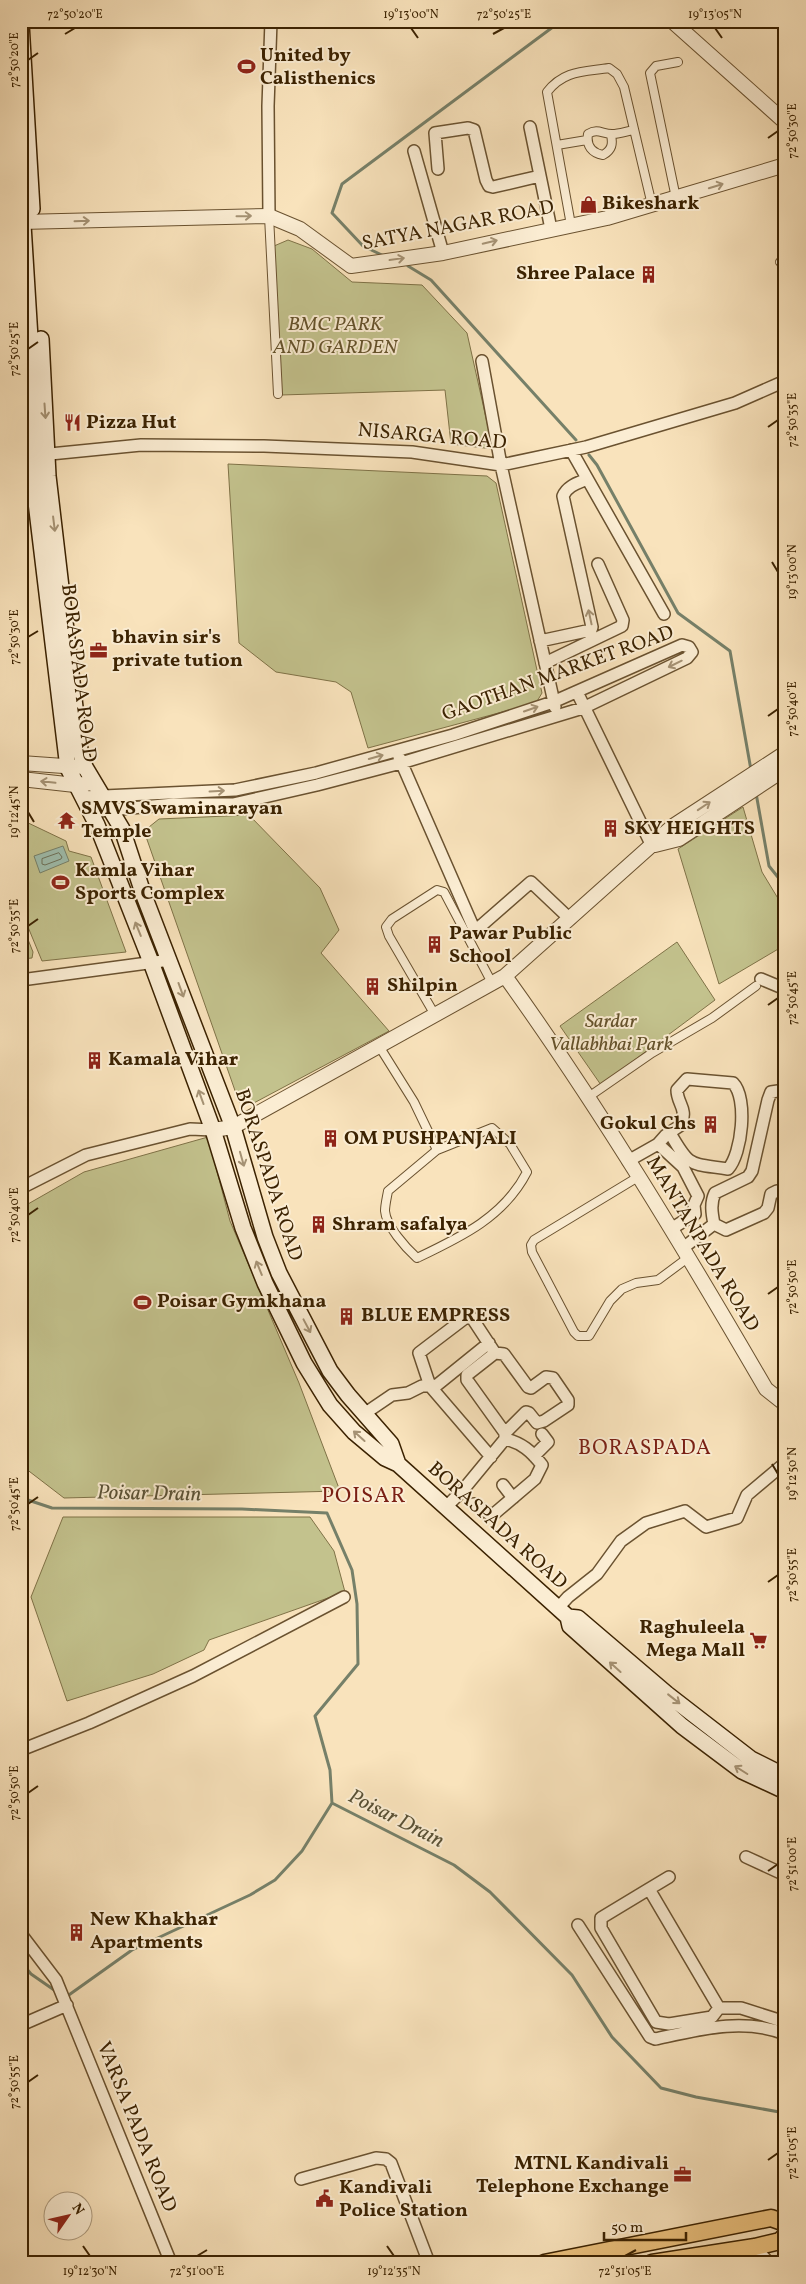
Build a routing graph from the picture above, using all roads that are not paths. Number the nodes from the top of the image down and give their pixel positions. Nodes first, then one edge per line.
1 (271, 21) edge
2 (672, 21) edge
3 (21, 23) edge
4 (678, 62) dead end
5 (785, 122) edge
6 (530, 127) dead end
7 (634, 130) junction
8 (611, 135) junction
9 (587, 140) junction
10 (557, 146) junction
11 (414, 151) dead end
12 (785, 165) edge
13 (438, 169) dead end
14 (540, 176) junction
15 (21, 192) edge
16 (676, 198) junction
17 (652, 205) junction
18 (269, 216) junction
19 (26, 223) edge
20 (571, 225) junction
21 (551, 229) junction
22 (443, 253) junction
23 (482, 361) dead end
24 (785, 381) edge
25 (27, 390) edge
26 (278, 394) dead end
27 (571, 450) junction
28 (41, 455) junction
29 (501, 465) junction
30 (34, 476) edge
31 (587, 479) junction
32 (598, 564) dead end
33 (664, 614) dead end
34 (540, 641) junction
35 (545, 663) junction
36 (577, 692) junction
37 (553, 702) junction
38 (583, 708) junction
39 (558, 715) junction
40 (397, 751) junction
41 (785, 753) edge
42 (21, 762) edge
43 (401, 763) junction
44 (85, 767) junction
45 (68, 768) junction
46 (779, 768) edge
47 (339, 773) junction
48 (21, 779) edge
49 (271, 783) junction
50 (98, 789) junction
51 (78, 791) junction
52 (274, 795) junction
53 (185, 799) junction
54 (110, 809) junction
55 (89, 812) junction
56 (652, 846) junction
57 (570, 918) junction
58 (170, 960) junction
59 (151, 962) junction
60 (21, 980) edge
61 (499, 980) junction
62 (758, 982) joint
63 (785, 989) edge
64 (435, 1015) junction
65 (379, 1046) junction
66 (785, 1090) edge
67 (587, 1098) junction
68 (233, 1127) junction
69 (213, 1130) junction
70 (670, 1133) junction
71 (658, 1144) junction
72 (437, 1150) junction
73 (628, 1162) junction
74 (638, 1177) junction
75 (21, 1188) edge
76 (785, 1192) edge
77 (710, 1227) junction
78 (671, 1229) junction
79 (684, 1250) junction
80 (492, 1348) junction
81 (328, 1366) junction
82 (311, 1375) junction
83 (430, 1386) junction
84 (785, 1404) edge
85 (364, 1414) junction
86 (542, 1434) dead end
87 (505, 1436) junction
88 (491, 1456) junction
89 (534, 1456) junction
90 (785, 1463) edge
91 (398, 1464) junction
92 (503, 1485) dead end
93 (513, 1498) junction
94 (474, 1504) dead end
95 (446, 1506) junction
96 (344, 1597) dead end
97 (563, 1613) junction
98 (21, 1750) edge
99 (785, 1776) edge
100 (785, 1791) edge
101 (746, 1857) dead end
102 (785, 1874) edge
103 (669, 1877) dead end
104 (649, 1889) junction
105 (578, 1925) dead end
106 (21, 1934) edge
107 (67, 2005) junction
108 (719, 2008) junction
109 (785, 2022) edge
110 (21, 2025) edge
111 (785, 2034) edge
112 (301, 2179) dead end
113 (785, 2223) edge
114 (785, 2236) edge
115 (755, 2247) junction
116 (691, 2260) edge
117 (171, 2263) edge
118 (429, 2263) edge
119 (544, 2263) edge
120 (652, 2263) edge
121 (770, 2263) edge

1 - 18 street
2 - 5 street
3 - 19 main road, BORASPADA ROAD
4 - 16 street
6 - 14 street
7 - 8 street
7 - 10 street
7 - 17 street
8 - 9 street
8 - 9 street
9 - 10 street
10 - 20 street
11 - 22 street
16 -> 12 street, SATYA NAGAR ROAD
13 - 14 street
14 - 21 street
15 - 19 main road, BORASPADA ROAD
16 - 17 street, SATYA NAGAR ROAD
17 - 20 street, SATYA NAGAR ROAD
19 -> 18 street, SATYA NAGAR ROAD
18 -> 22 street, SATYA NAGAR ROAD
18 - 26 street
19 - 25 main road, BORASPADA ROAD
19 -> 28 main road, BORASPADA ROAD
20 - 21 street, SATYA NAGAR ROAD
22 -> 21 street, SATYA NAGAR ROAD
23 - 29 street
24 - 27 street, NISARGA ROAD
25 - 28 main road, BORASPADA ROAD
27 - 29 street, NISARGA ROAD
27 - 31 street
28 - 29 street, NISARGA ROAD
28 - 30 main road, BORASPADA ROAD
29 - 34 street
30 -> 44 main road, BORASPADA ROAD
30 - 45 main road, BORASPADA ROAD
31 - 33 street
34 -> 31 street
32 - 35 street
34 - 35 street
35 - 37 street
36 - 37 street, GAOTHAN MARKET ROAD
36 - 38 street
36 -> 38 street, GAOTHAN MARKET ROAD
37 - 39 street
40 -> 37 street, GAOTHAN MARKET ROAD
38 - 39 street, GAOTHAN MARKET ROAD
38 - 56 street
39 - 43 street, GAOTHAN MARKET ROAD
40 - 43 street
47 -> 40 street, GAOTHAN MARKET ROAD
41 - 46 street
42 - 45 street
43 - 47 street, GAOTHAN MARKET ROAD
43 - 57 street
44 - 45 street
44 - 50 main road, BORASPADA ROAD
45 - 51 main road, BORASPADA ROAD
46 - 56 street
47 - 49 street, GAOTHAN MARKET ROAD
47 - 52 street, GAOTHAN MARKET ROAD
51 -> 48 street, GAOTHAN MARKET ROAD
49 - 52 street
53 -> 49 street, GAOTHAN MARKET ROAD
50 - 51 street, GAOTHAN MARKET ROAD
50 - 53 street, GAOTHAN MARKET ROAD
50 - 54 main road, BORASPADA ROAD
51 - 55 main road, BORASPADA ROAD
52 - 53 street, GAOTHAN MARKET ROAD
53 - 54 street, GAOTHAN MARKET ROAD
54 - 55 street, GAOTHAN MARKET ROAD
54 - 58 main road, BORASPADA ROAD
59 -> 55 main road, BORASPADA ROAD
56 - 57 street
57 - 61 street
58 - 59 street
58 -> 68 main road, BORASPADA ROAD
59 - 60 street
69 -> 59 main road, BORASPADA ROAD
61 - 64 street
61 - 64 street
61 - 67 street, MANTANPADA ROAD
62 - 63 street
62 - 67 street
64 - 65 street
65 - 68 street
65 - 72 street
66 - 77 street
67 - 73 street, MANTANPADA ROAD
68 - 69 street
68 -> 81 main road, BORASPADA ROAD
69 - 75 street
82 -> 69 main road, BORASPADA ROAD
70 - 70 street
70 - 71 street
71 - 73 street
71 - 78 street
72 - 72 street
73 - 74 street, MANTANPADA ROAD
74 - 78 street, MANTANPADA ROAD
74 - 79 street
76 - 77 street
77 - 79 street
78 - 79 street, MANTANPADA ROAD
79 - 84 street, MANTANPADA ROAD
80 - 83 street
80 - 83 street
80 - 87 street
80 - 87 street
81 - 82 main road
81 - 85 main road, BORASPADA ROAD
91 -> 82 main road, BORASPADA ROAD
83 - 85 street
83 - 88 street
85 - 91 main road, BORASPADA ROAD
86 - 89 street
87 - 88 street
87 - 89 street
88 - 95 street
89 - 93 street
90 - 97 street
91 - 95 main road, BORASPADA ROAD
92 - 93 street
93 - 94 street
95 - 97 main road, BORASPADA ROAD
96 - 98 street
97 -> 99 main road, BORASPADA ROAD
100 -> 97 main road, BORASPADA ROAD
101 - 102 street
103 - 104 street
104 - 108 street
104 - 108 street
105 - 111 street
106 - 107 street, VARSA PADA ROAD
107 - 110 street
107 - 117 street, VARSA PADA ROAD
108 - 109 street
112 - 118 street
113 - 119 main road
114 - 115 main road
115 - 116 main road
115 - 121 street
116 - 120 main road

